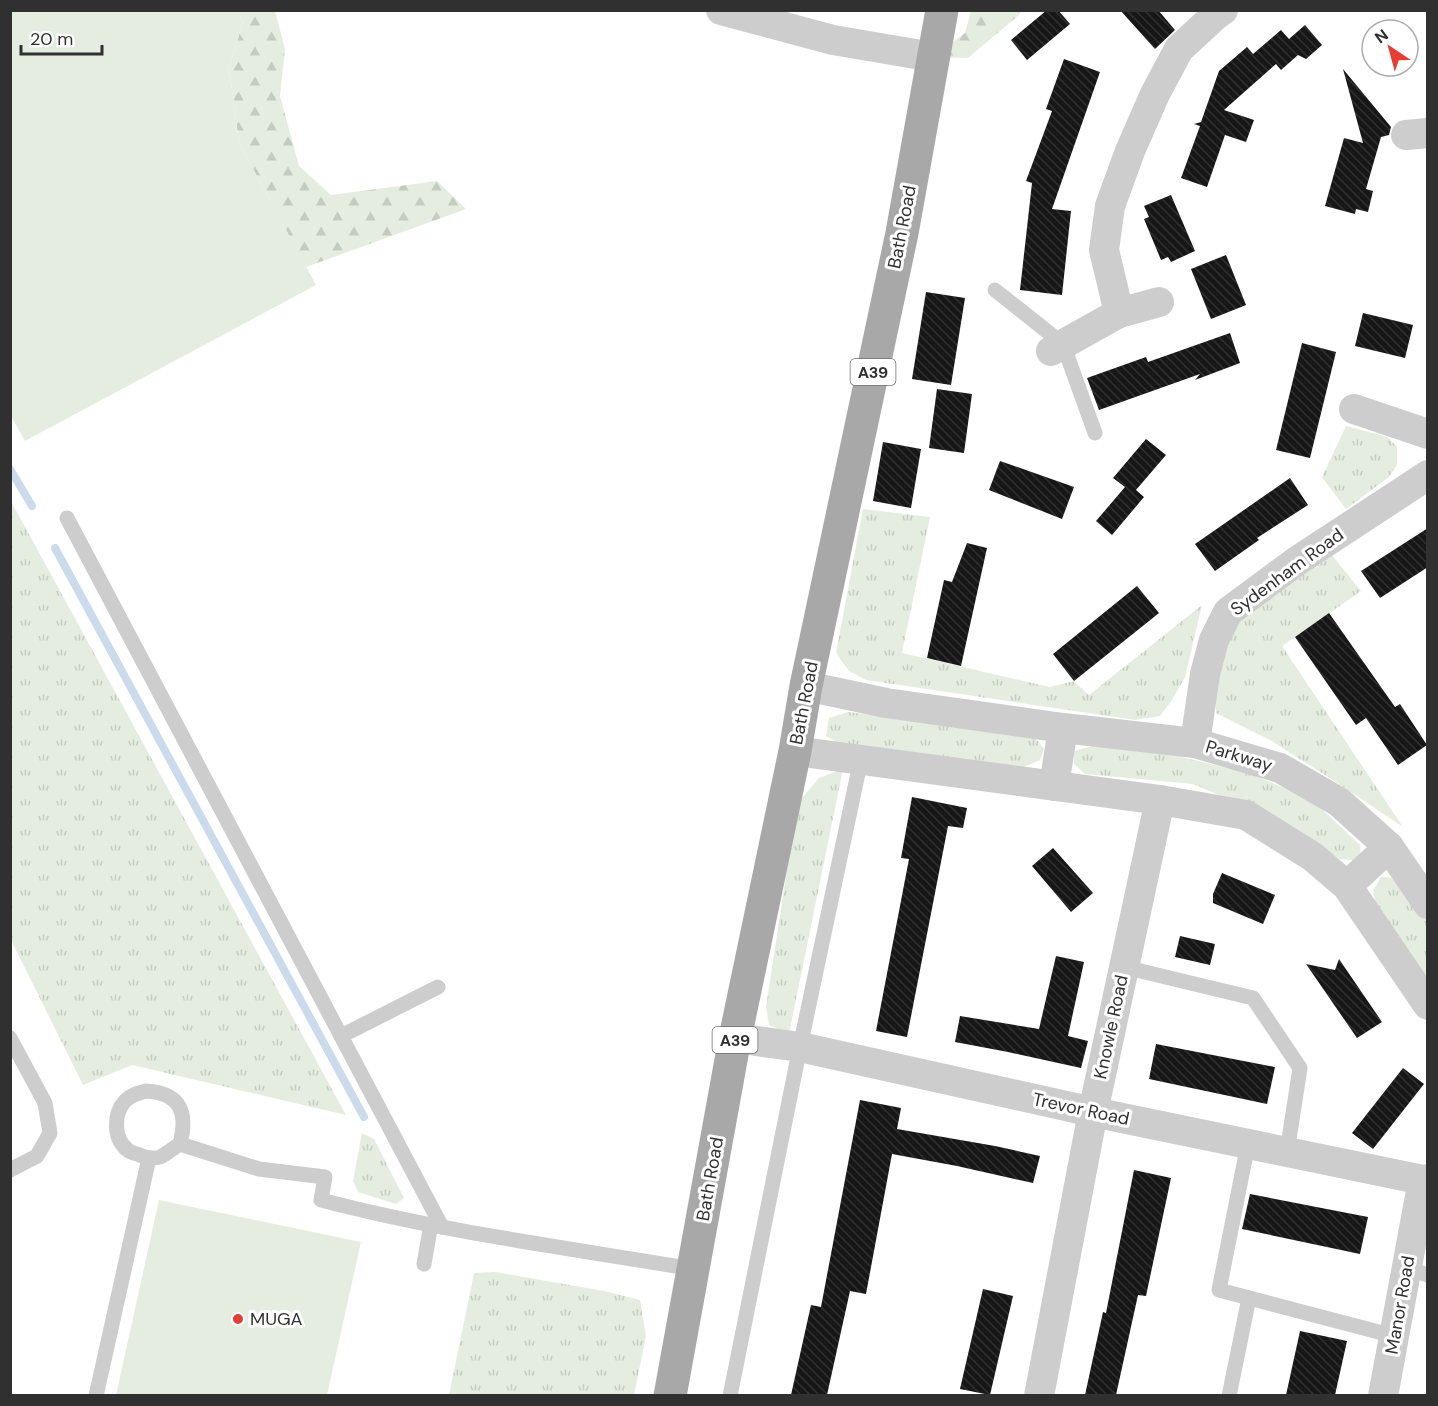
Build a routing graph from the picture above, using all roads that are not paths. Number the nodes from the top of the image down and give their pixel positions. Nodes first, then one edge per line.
1 (721, 10) edge
2 (942, 10) edge
3 (1218, 12) edge
4 (933, 57) junction
5 (995, 290) dead end
6 (1159, 302) dead end
7 (1119, 313) junction
8 (1057, 348) junction
9 (1354, 409) dead end
10 (1095, 434) dead end
11 (1428, 434) edge
12 (1428, 475) edge
13 (67, 518) dead end
14 (806, 686) junction
15 (1063, 728) junction
16 (1195, 742) junction
17 (795, 751) junction
18 (861, 759) junction
19 (1053, 786) junction
20 (1160, 800) junction
21 (1389, 847) junction
22 (1347, 886) junction
23 (1428, 904) edge
24 (1124, 967) junction
25 (438, 987) dead end
26 (1428, 1005) edge
27 (341, 1036) junction
28 (10, 1038) edge
29 (735, 1038) junction
30 (800, 1047) junction
31 (1093, 1112) junction
32 (180, 1144) junction
33 (1248, 1144) junction
34 (1287, 1152) junction
35 (149, 1158) junction
36 (10, 1170) edge
37 (1425, 1179) edge
38 (436, 1226) junction
39 (424, 1264) dead end
40 (693, 1269) junction
41 (1417, 1271) edge
42 (1250, 1298) junction
43 (1394, 1336) junction
44 (96, 1395) edge
45 (670, 1395) edge
46 (730, 1395) edge
47 (1040, 1395) edge
48 (1229, 1395) edge
49 (1383, 1395) edge

1 - 4 street
2 - 4 main road, Bath Road / A39
3 - 7 street
4 - 14 main road, Bath Road / A39
5 - 8 lane
6 - 7 street
7 - 8 street
8 - 10 lane
9 - 11 street
12 - 16 street, Sydenham Road
13 - 27 lane
14 - 15 street, Parkway
14 - 17 main road, Bath Road / A39
15 - 16 street, Parkway
15 - 19 street
16 - 21 street, Parkway
17 - 18 street
17 - 29 main road, Bath Road / A39
18 - 19 street
18 - 30 lane
19 - 20 street
20 - 22 street
20 - 24 street, Knowle Road
21 - 22 street
21 - 23 street, Parkway
22 - 26 street
24 - 31 street, Knowle Road
24 - 34 lane
25 - 27 lane
27 - 38 lane
28 - 36 lane
29 - 30 street, Trevor Road
29 - 40 main road, Bath Road / A39
30 - 31 street, Trevor Road
30 - 46 lane
31 - 33 street, Trevor Road
31 - 47 street, Knowle Road
32 - 35 lane
32 - 35 lane
32 - 38 lane
33 - 34 street, Trevor Road
33 - 42 lane
34 - 37 street, Trevor Road
35 - 44 lane
37 - 41 street, Manor Road
38 - 39 lane
38 - 40 lane
40 - 45 main road, Bath Road / A39
41 - 43 street, Manor Road
42 - 43 lane
42 - 48 lane
43 - 49 street, Manor Road

